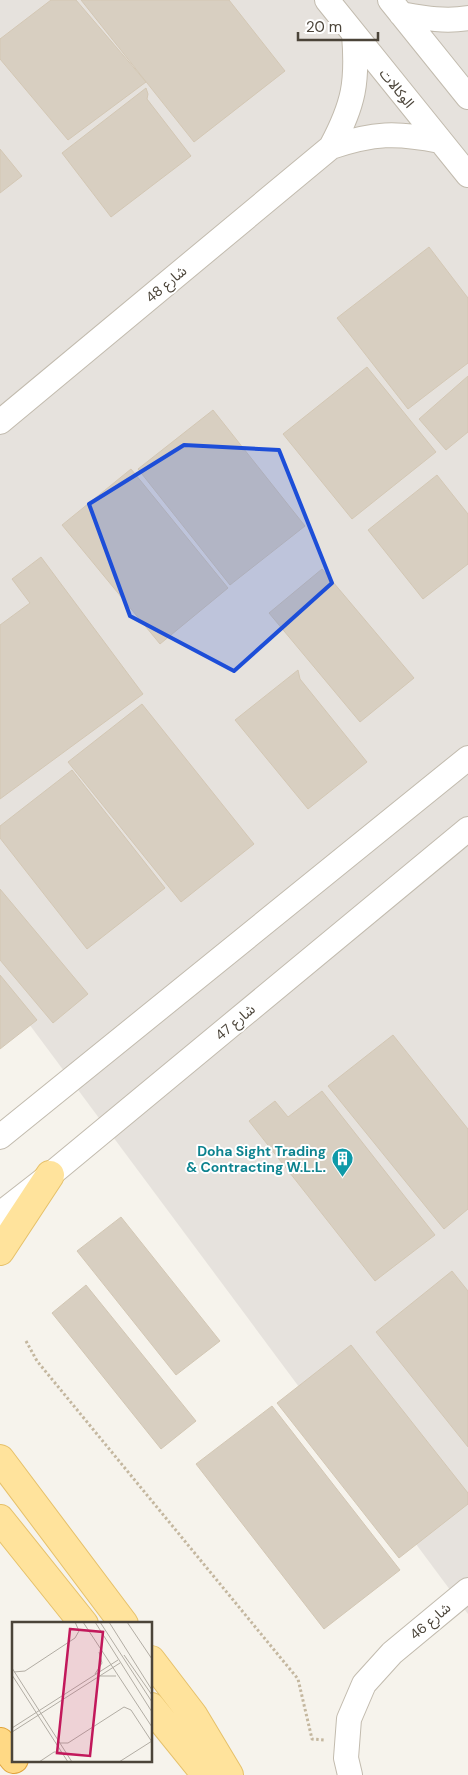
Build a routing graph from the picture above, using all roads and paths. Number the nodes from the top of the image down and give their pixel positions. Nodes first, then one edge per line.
1 (327, 0) edge
2 (396, 7) edge
3 (468, 18) edge
4 (354, 34) junction
5 (468, 96) edge
6 (440, 141) junction
7 (331, 147) junction
8 (468, 175) edge
9 (0, 422) edge
10 (468, 758) edge
11 (468, 829) edge
12 (0, 1137) edge
13 (50, 1175) junction
14 (0, 1214) edge
15 (0, 1251) edge
16 (26, 1342) dead end
17 (0, 1459) edge
18 (0, 1519) edge
19 (468, 1590) edge
20 (82, 1622) edge
21 (122, 1622) edge
22 (152, 1661) edge
23 (152, 1708) edge
24 (347, 1741) junction
25 (0, 1742) edge
26 (12, 1756) edge
27 (16, 1762) edge
28 (26, 1775) edge
29 (206, 1775) edge
30 (229, 1775) edge
31 (350, 1775) edge

1 - 4 street, الوكالات
2 - 3 street
2 - 5 street
4 - 6 street, الوكالات
4 - 7 street, شارع 48
6 - 7 street, شارع 48
6 - 8 street, الوكالات
7 - 9 street, شارع 48
10 - 12 street
11 - 13 street, شارع 47
13 - 14 street, شارع 47
13 - 15 main road
16 - 24 path
17 - 21 main road
18 - 20 main road
19 - 24 street, شارع 46
22 - 30 main road
23 - 29 main road
24 - 31 street, شارع 46
25 - 26 highway
27 - 28 highway

